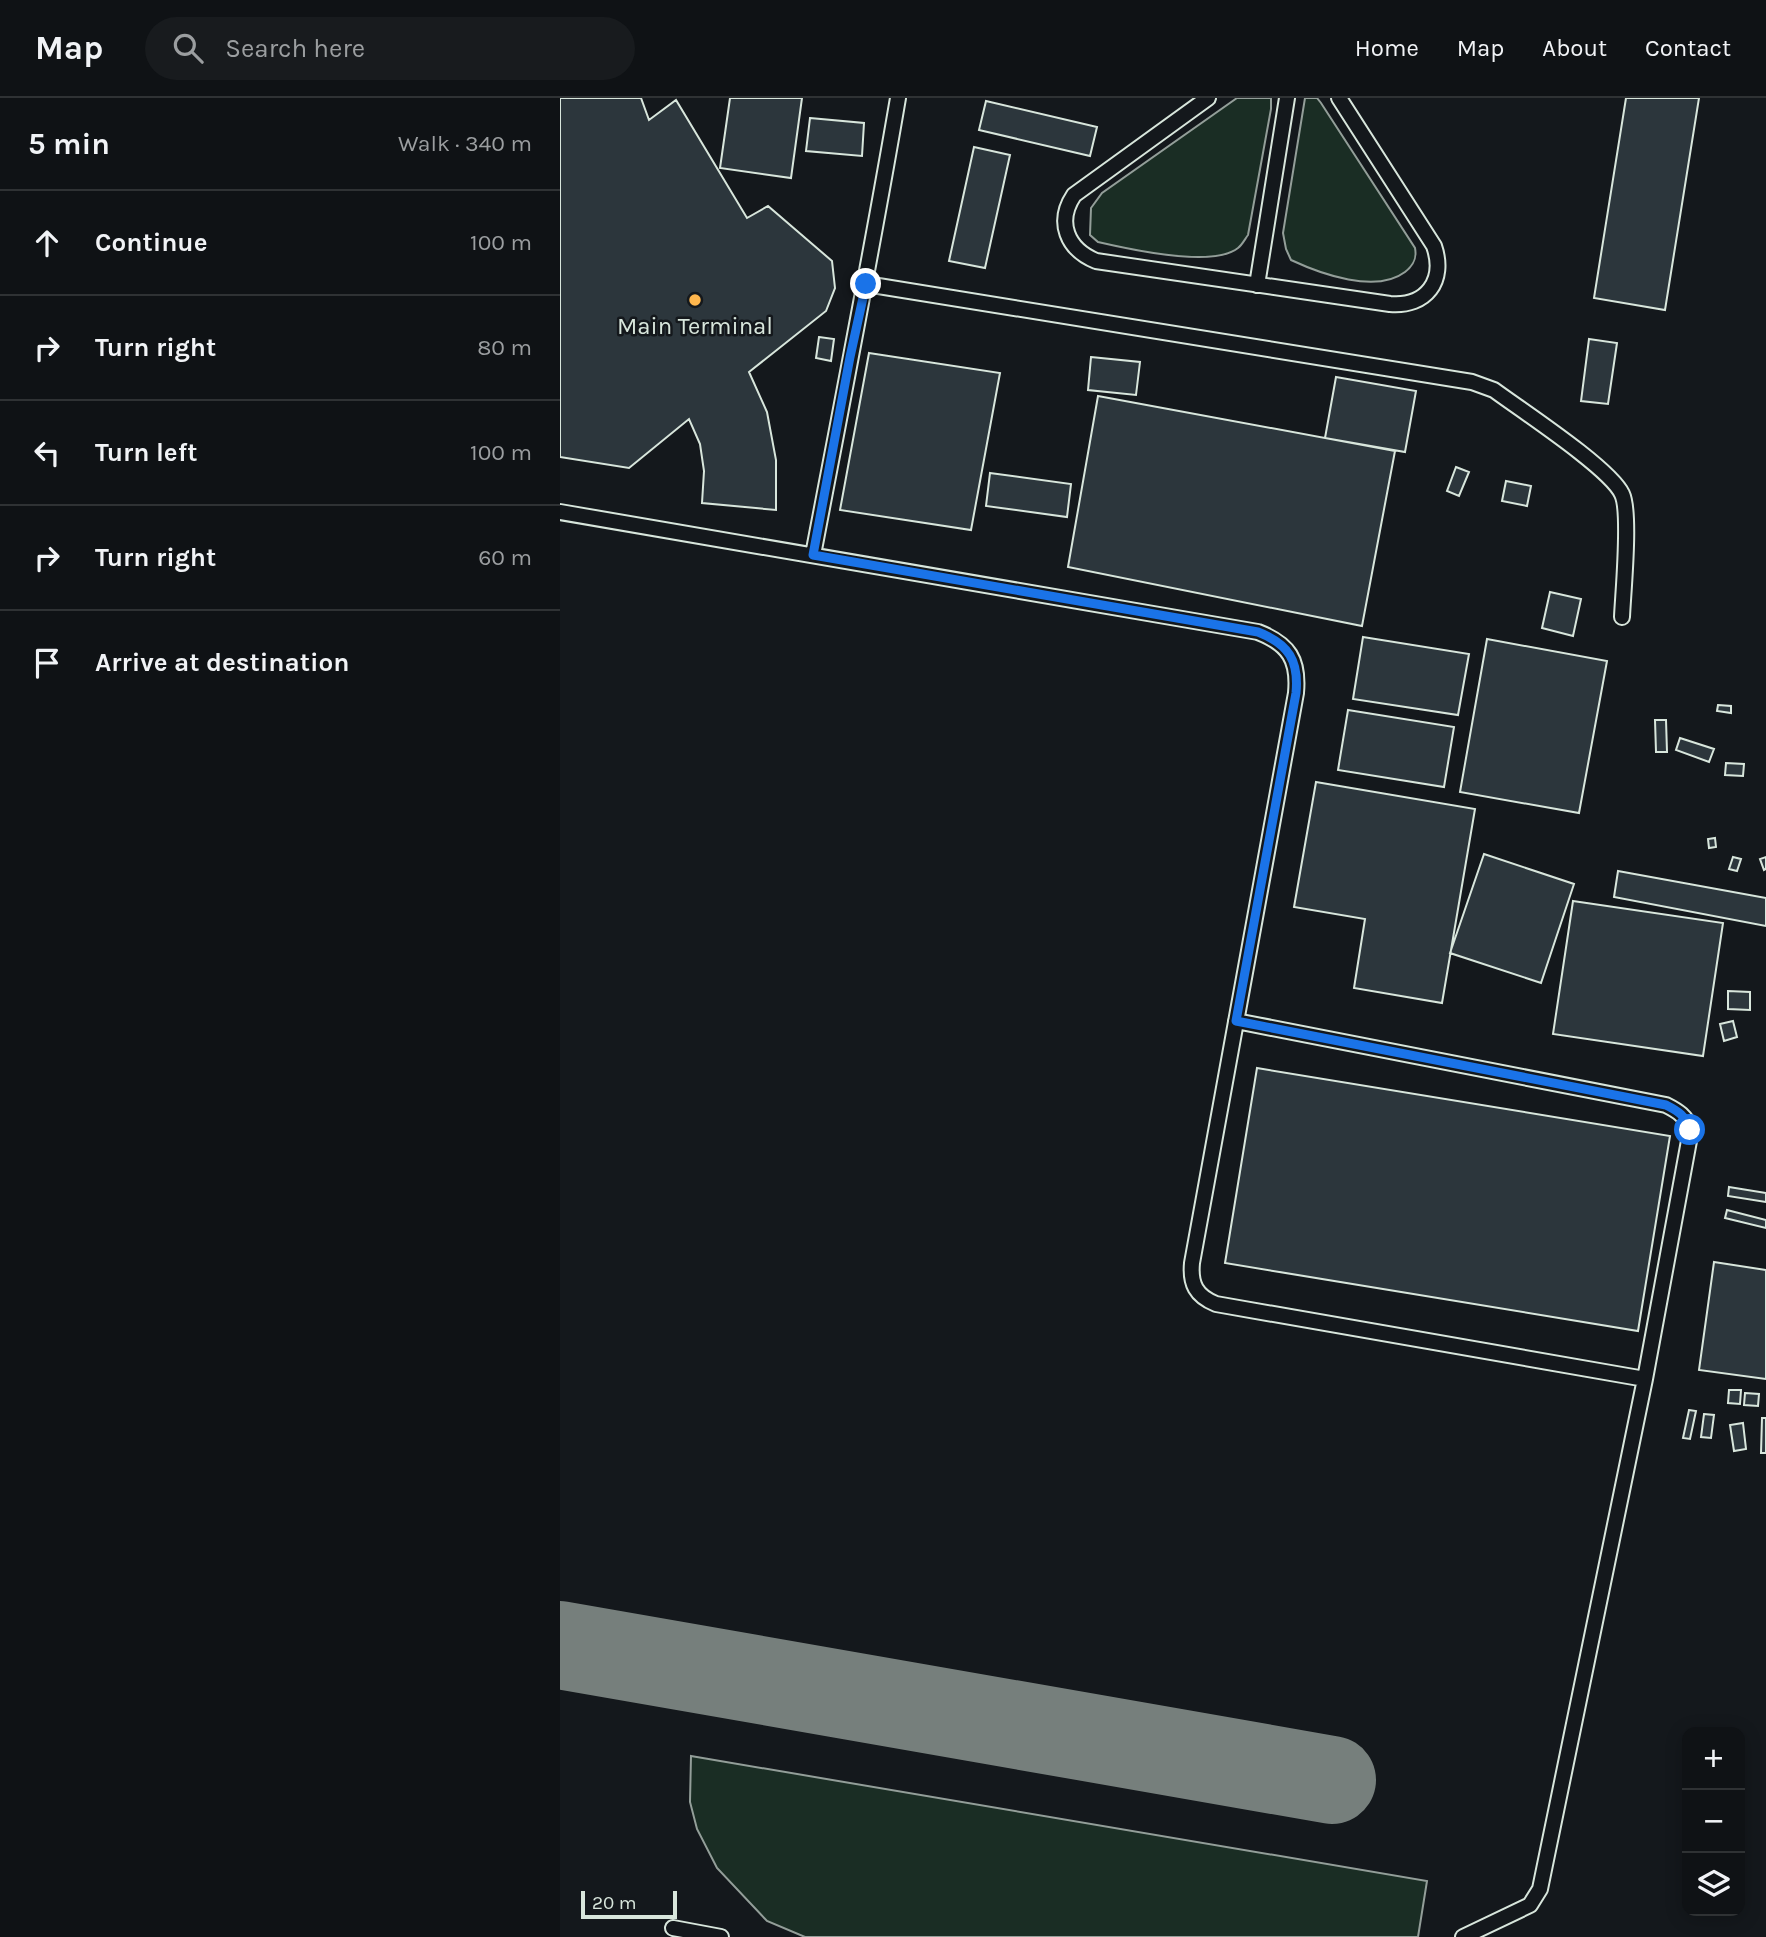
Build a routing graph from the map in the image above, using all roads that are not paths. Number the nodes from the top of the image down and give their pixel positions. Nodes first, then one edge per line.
1 (898, 98) edge
2 (1208, 98) edge
3 (1287, 98) edge
4 (1339, 98) edge
5 (866, 284) junction
6 (1257, 285) junction
7 (560, 512) edge
8 (813, 555) junction
9 (1622, 617) dead end
10 (1236, 1021) junction
11 (1645, 1379) junction
12 (673, 1928) dead end
13 (721, 1937) edge
14 (1463, 1937) edge

1 - 5 lane
2 - 6 lane
3 - 6 lane
4 - 6 lane
5 - 8 lane
5 - 9 lane
7 - 8 lane
8 - 10 lane
10 - 11 lane
10 - 11 lane
11 - 14 lane
12 - 13 lane

